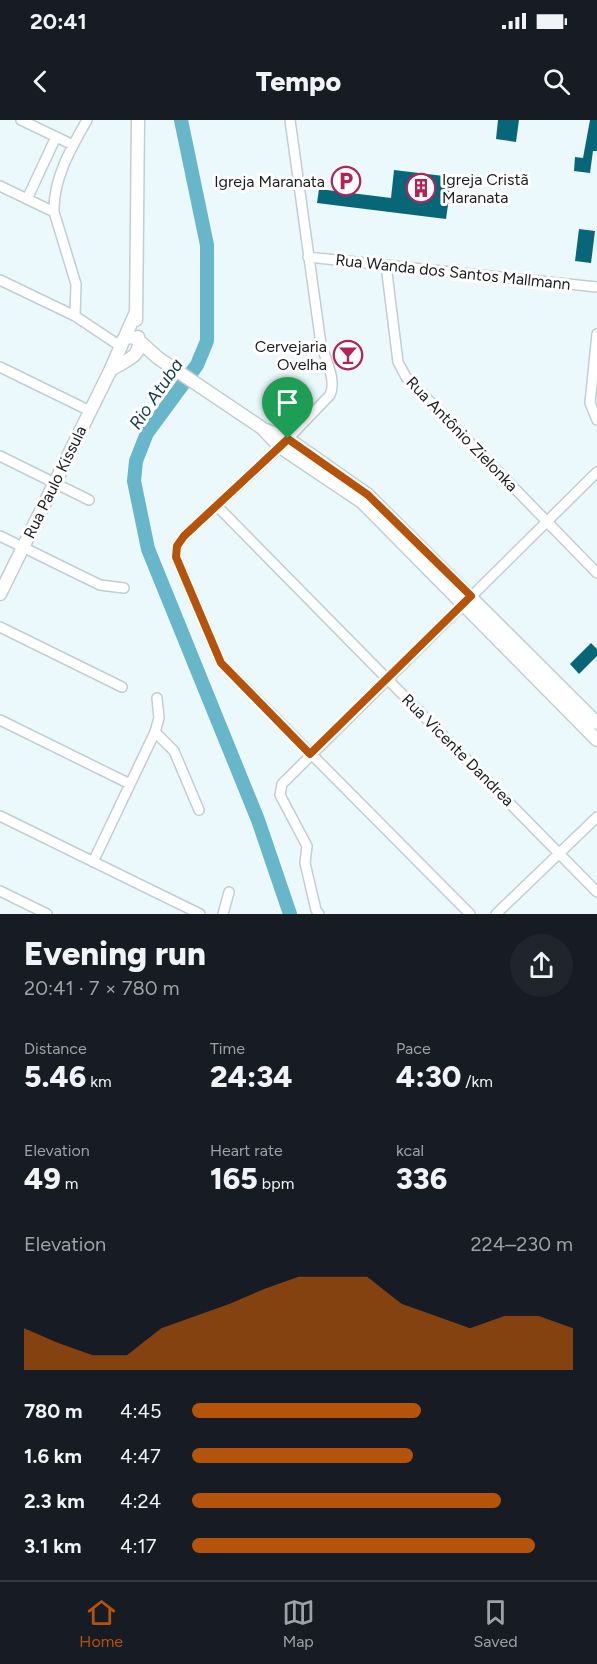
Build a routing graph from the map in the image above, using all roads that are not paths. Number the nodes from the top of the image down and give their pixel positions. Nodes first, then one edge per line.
1 (21, 120) edge
2 (87, 120) edge
3 (138, 120) edge
4 (290, 120) edge
5 (56, 136) junction
6 (73, 145) junction
7 (0, 186) edge
8 (27, 199) junction
9 (54, 212) junction
10 (308, 257) junction
11 (386, 265) junction
12 (0, 279) edge
13 (597, 287) edge
14 (136, 312) junction
15 (75, 316) junction
16 (597, 334) edge
17 (122, 343) junction
18 (140, 344) junction
19 (133, 356) junction
20 (162, 360) junction
21 (0, 367) edge
22 (110, 370) junction
23 (90, 411) junction
24 (597, 420) edge
25 (284, 443) junction
26 (0, 456) edge
27 (597, 472) edge
28 (55, 483) junction
29 (89, 500) dead end
30 (217, 506) junction
31 (546, 522) junction
32 (0, 536) edge
33 (23, 547) junction
34 (597, 573) edge
35 (124, 588) dead end
36 (0, 594) edge
37 (467, 600) junction
38 (0, 627) edge
39 (387, 678) junction
40 (122, 687) dead end
41 (157, 698) dead end
42 (0, 720) edge
43 (597, 723) edge
44 (155, 732) junction
45 (597, 740) edge
46 (310, 754) junction
47 (130, 784) junction
48 (199, 810) dead end
49 (0, 816) edge
50 (597, 817) edge
51 (560, 852) junction
52 (93, 862) junction
53 (0, 891) edge
54 (229, 892) dead end
55 (597, 892) edge
56 (46, 914) edge
57 (200, 914) edge
58 (223, 914) edge
59 (319, 914) edge
60 (470, 914) edge
61 (495, 914) edge

1 - 5 street
2 - 6 street
3 - 14 street, Rua Paulo Kissula
4 - 10 street
5 - 6 street
5 - 8 street
6 - 9 street
7 - 8 street
8 - 9 street
9 - 15 street
10 - 11 street, Rua Wanda dos Santos Mallmann
10 - 25 street
11 - 13 street, Rua Wanda dos Santos Mallmann
11 - 31 street, Rua Antônio Zielonka
12 - 15 street
14 - 17 street, Rua Paulo Kissula
14 - 18 street, Rua Paulo Kissula
15 - 17 street
16 - 24 street
17 - 18 street
17 - 19 street
17 - 22 street, Rua Paulo Kissula
18 - 19 street
18 - 20 street
19 - 20 street
19 - 22 street
20 - 25 street
21 - 23 street
22 - 23 street, Rua Paulo Kissula
23 - 28 street, Rua Paulo Kissula
25 - 30 street
25 - 37 street
26 - 28 street
27 - 31 street
28 - 29 street
28 - 33 street, Rua Paulo Kissula
30 - 39 street, Rua Vicente Dandrea
30 - 46 street
31 - 34 street, Rua Antônio Zielonka
31 - 37 street
32 - 33 street
33 - 35 street
33 - 36 street, Rua Paulo Kissula
37 - 39 street
37 - 43 street
37 - 45 street
38 - 40 street
39 - 46 street
39 - 51 street, Rua Vicente Dandrea
41 - 44 street
42 - 47 street
44 - 47 street
44 - 48 street
46 - 59 street
46 - 60 street
47 - 52 street
49 - 52 street
50 - 51 street
51 - 55 street, Rua Vicente Dandrea
51 - 61 street
52 - 57 street
53 - 56 street
54 - 58 street

